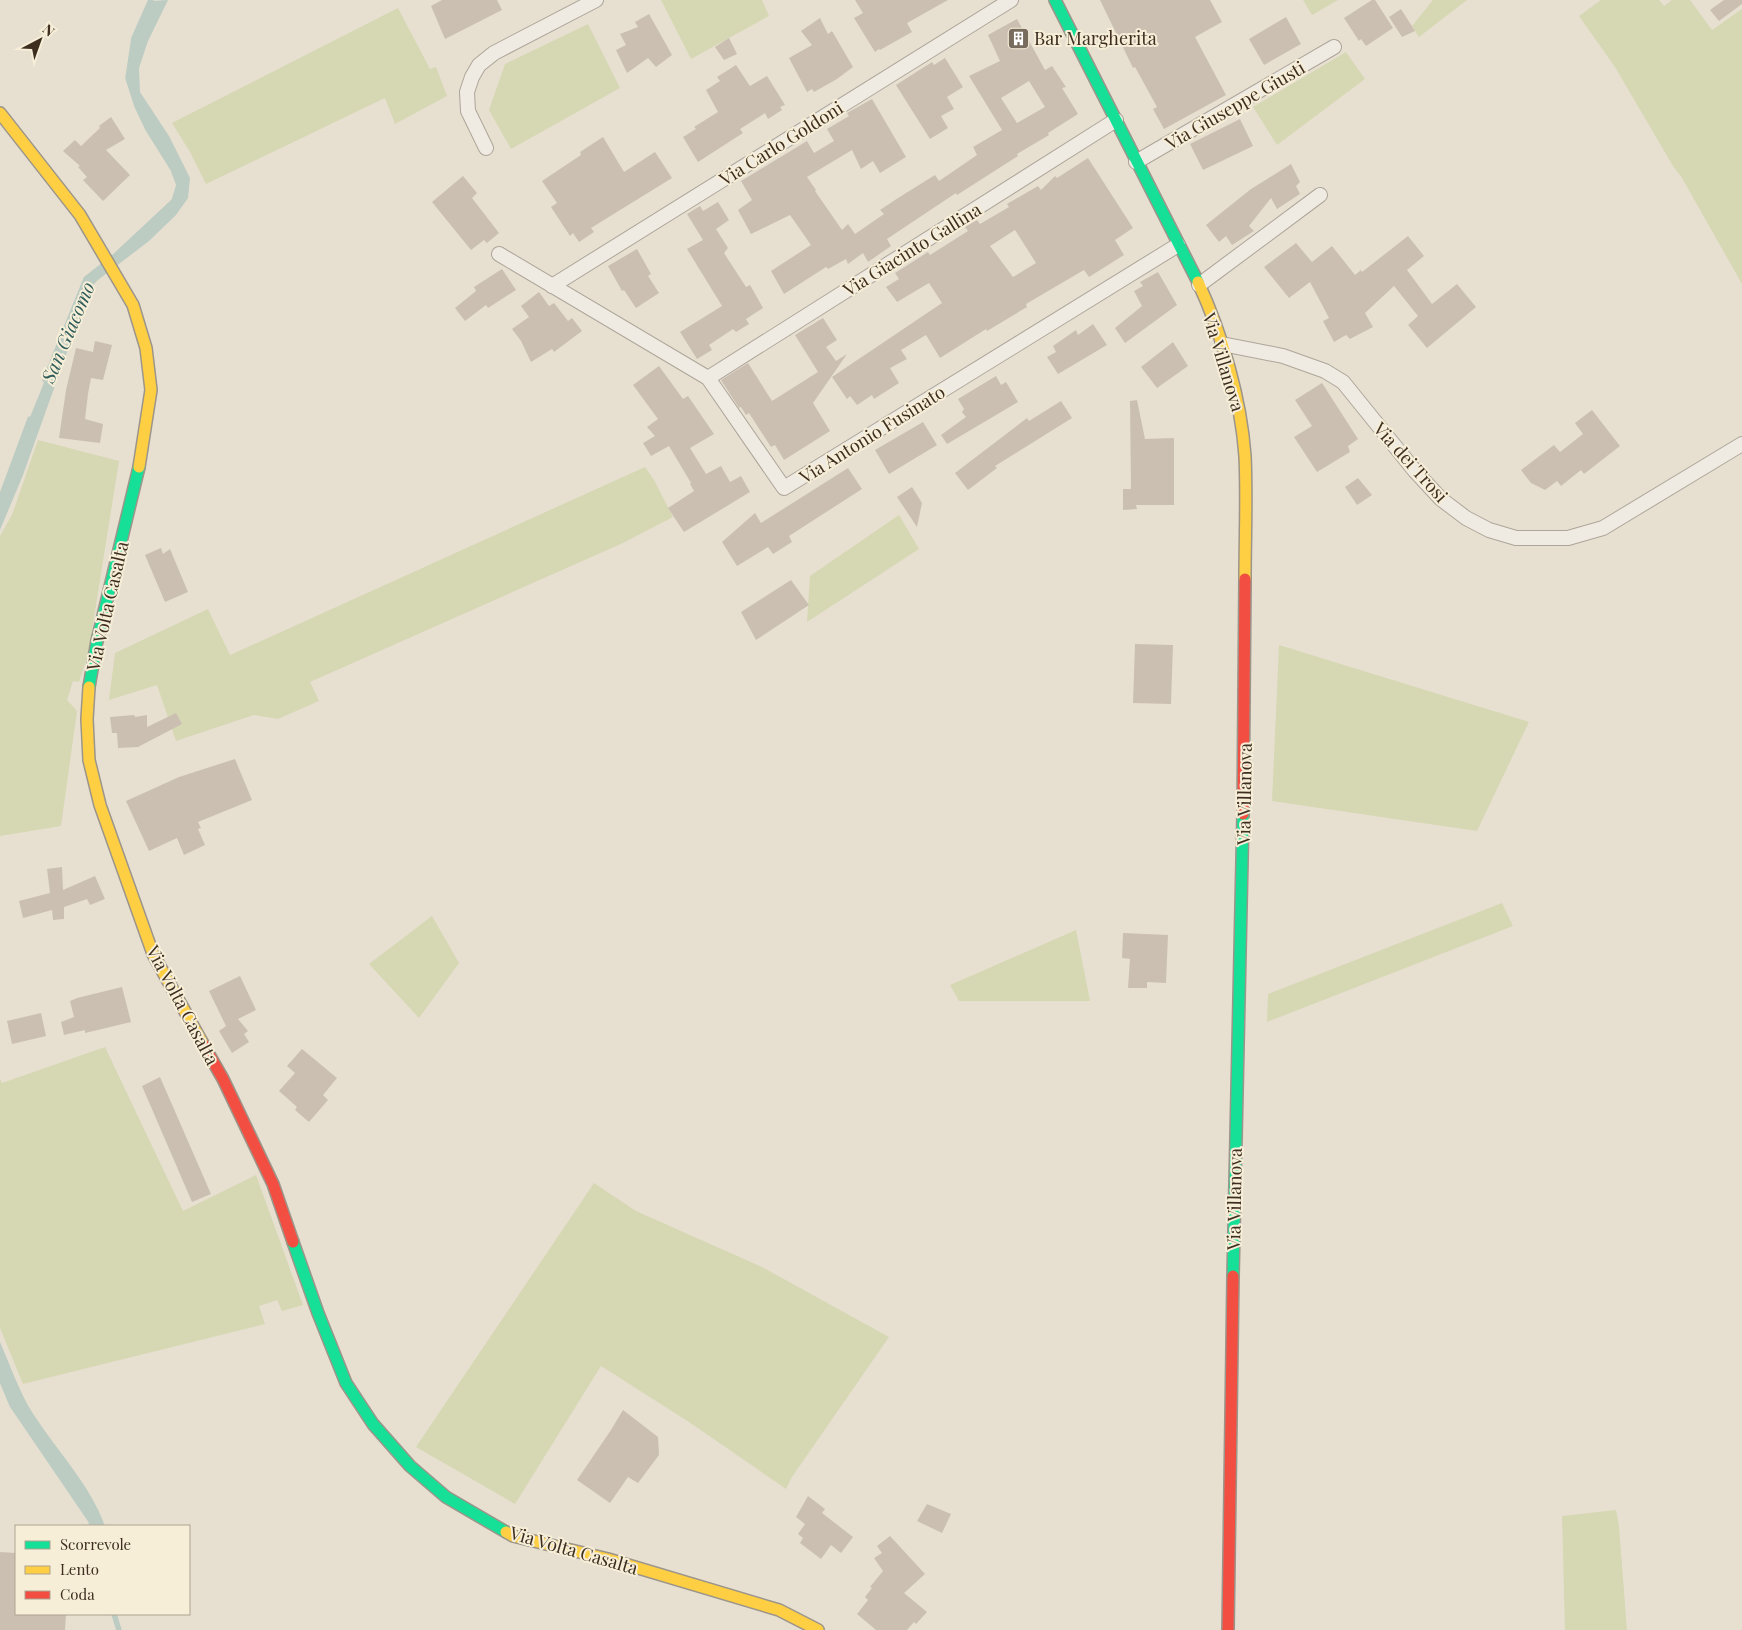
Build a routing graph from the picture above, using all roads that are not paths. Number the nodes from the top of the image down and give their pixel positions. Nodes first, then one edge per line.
1 (596, 0) edge
2 (1011, 0) edge
3 (1055, 0) edge
4 (1334, 47) dead end
5 (0, 113) edge
6 (1116, 120) junction
7 (486, 148) dead end
8 (1136, 162) junction
9 (1320, 195) dead end
10 (1178, 244) junction
11 (498, 254) dead end
12 (1199, 285) junction
13 (552, 286) junction
14 (1222, 344) junction
15 (708, 378) junction
16 (1742, 444) edge
17 (818, 1630) edge
18 (1228, 1630) edge

1 - 7 street
2 - 13 street, Via Carlo Goldoni
3 - 6 street, Via Villanova
4 - 8 street, Via Giuseppe Giusti
5 - 17 street, Via Volta Casalta
6 - 8 street, Via Villanova
6 - 15 street, Via Giacinto Gallina
8 - 10 street, Via Villanova
9 - 12 street
10 - 12 street, Via Villanova
10 - 15 street, Via Antonio Fusinato
11 - 13 street, Via Antonio Fusinato
12 - 14 street, Via Villanova
13 - 15 street, Via Antonio Fusinato
14 - 16 street, Via dei Trosi
14 - 18 street, Via Villanova

